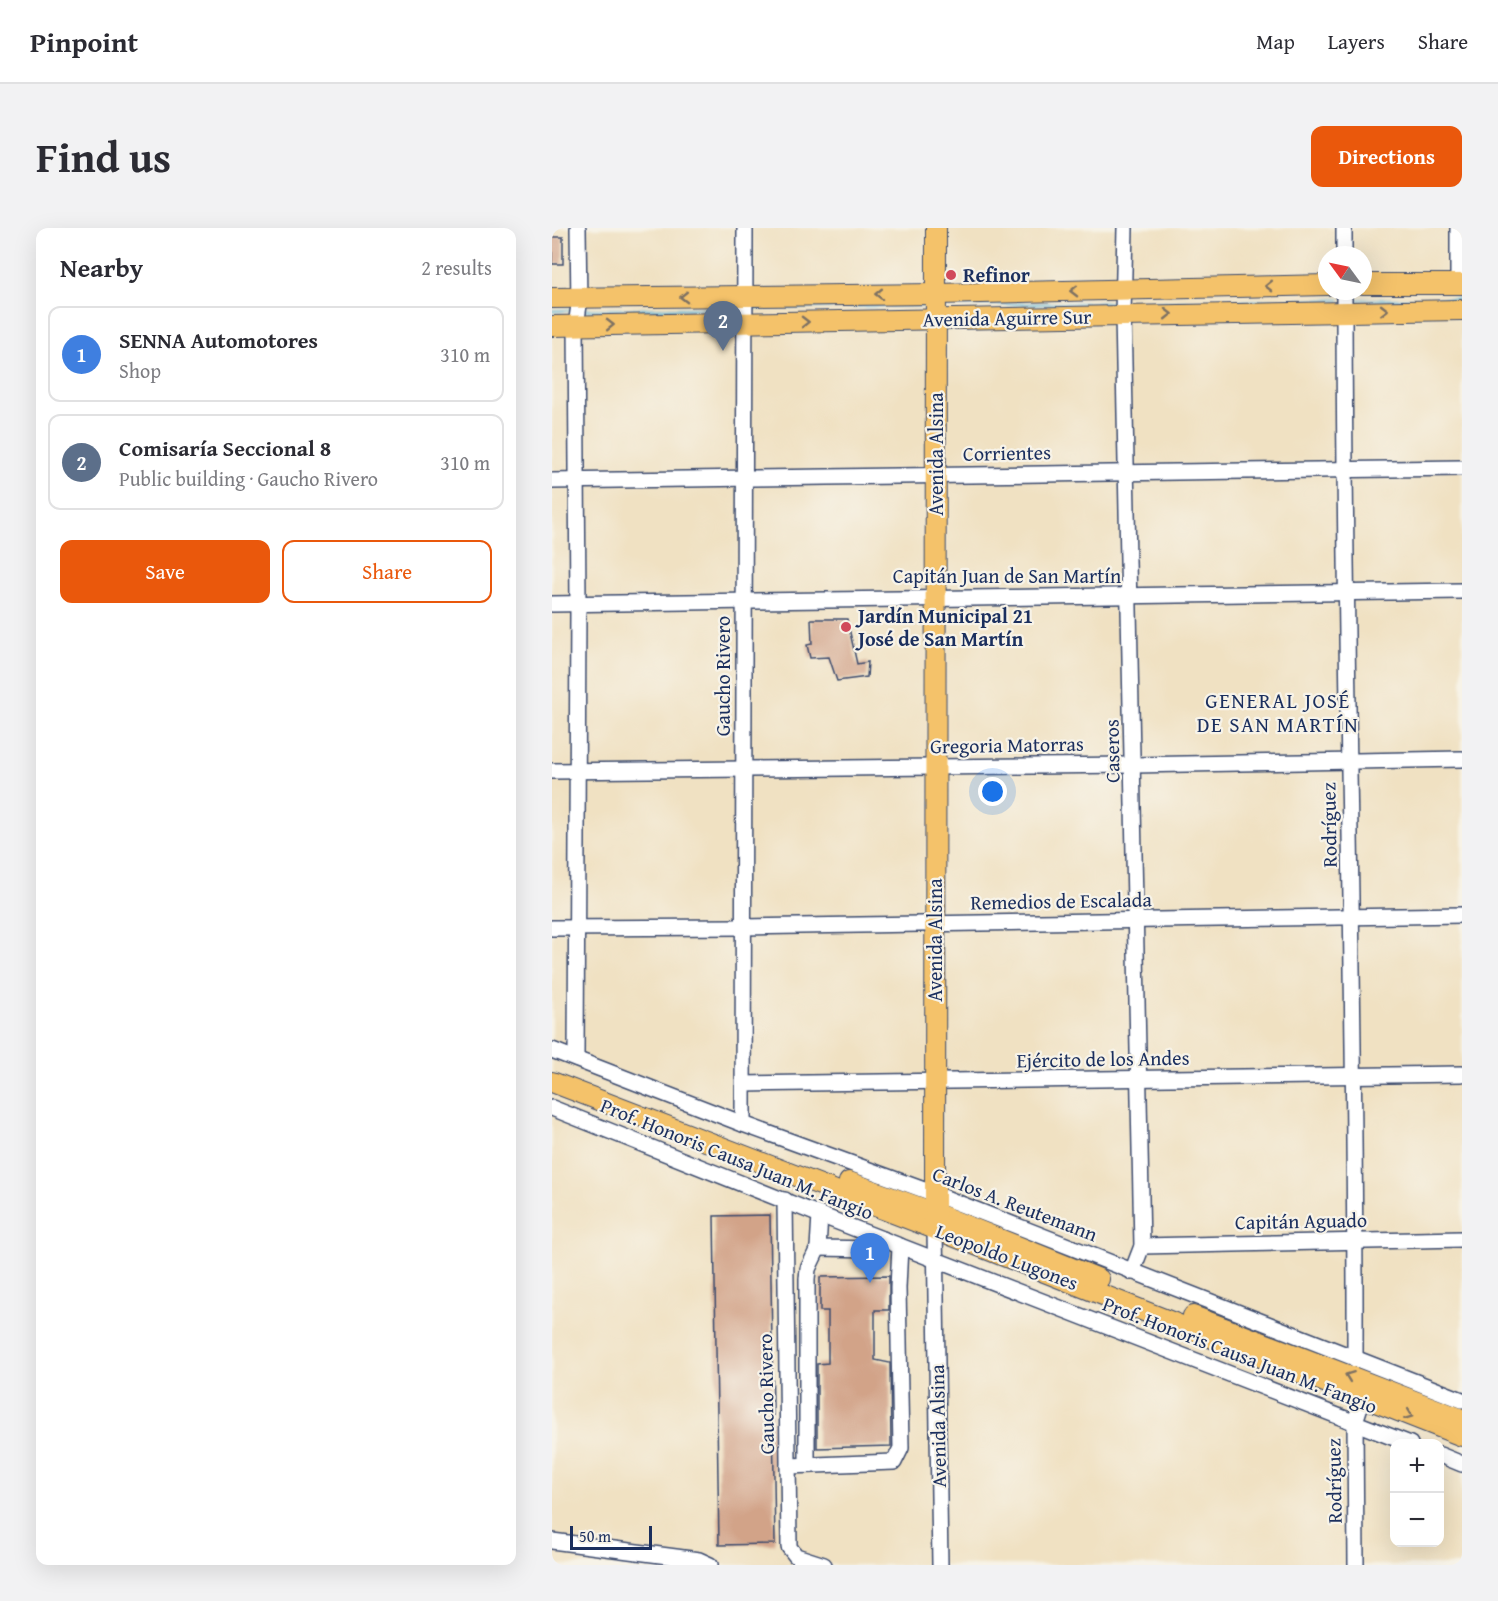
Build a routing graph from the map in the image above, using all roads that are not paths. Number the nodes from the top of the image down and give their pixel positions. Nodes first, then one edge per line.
1 (578, 228) edge
2 (745, 228) edge
3 (936, 228) edge
4 (1125, 228) edge
5 (1344, 228) edge
6 (1458, 228) edge
7 (1344, 246) edge
8 (1460, 284) edge
9 (1372, 285) edge
10 (1125, 289) junction
11 (1318, 296) edge
12 (552, 298) edge
13 (1318, 299) edge
14 (1341, 300) edge
15 (1369, 300) edge
16 (937, 307) junction
17 (745, 310) junction
18 (1462, 310) edge
19 (578, 312) junction
20 (1123, 315) junction
21 (552, 326) edge
22 (1462, 468) edge
23 (1344, 470) junction
24 (1126, 471) junction
25 (935, 475) junction
26 (745, 477) junction
27 (552, 481) edge
28 (578, 481) junction
29 (1462, 591) edge
30 (1345, 592) junction
31 (935, 597) junction
32 (1130, 597) junction
33 (744, 600) junction
34 (552, 604) edge
35 (578, 604) junction
36 (1462, 759) edge
37 (1349, 761) junction
38 (1134, 765) junction
39 (936, 767) junction
40 (744, 768) junction
41 (552, 771) edge
42 (576, 771) junction
43 (1462, 915) edge
44 (1351, 916) junction
45 (1136, 921) junction
46 (935, 924) junction
47 (744, 927) junction
48 (552, 928) edge
49 (576, 929) junction
50 (552, 1050) edge
51 (576, 1059) junction
52 (552, 1068) edge
53 (1352, 1074) junction
54 (1462, 1074) edge
55 (1137, 1080) junction
56 (552, 1082) edge
57 (935, 1082) junction
58 (744, 1084) junction
59 (552, 1108) edge
60 (743, 1124) junction
61 (784, 1200) junction
62 (935, 1212) junction
63 (820, 1215) junction
64 (883, 1239) junction
65 (1462, 1239) edge
66 (1356, 1240) junction
67 (900, 1246) junction
68 (1142, 1246) junction
69 (818, 1248) junction
70 (935, 1260) junction
71 (1132, 1272) junction
72 (807, 1279) junction
73 (786, 1281) junction
74 (1355, 1359) junction
75 (1363, 1397) junction
76 (1462, 1400) edge
77 (1462, 1419) edge
78 (1354, 1422) junction
79 (1462, 1436) edge
80 (1399, 1439) edge
81 (1444, 1457) edge
82 (1462, 1464) edge
83 (807, 1465) junction
84 (788, 1466) junction
85 (552, 1541) edge
86 (710, 1565) edge
87 (824, 1565) edge
88 (940, 1565) edge
89 (1356, 1565) edge

1 - 19 street
2 - 17 street, Gaucho Rivero
3 - 16 main road, Avenida Alsina
4 - 10 street, Caseros
5 - 7 street
6 - 8 street
8 - 9 main road
11 -> 10 main road, Avenida Aguirre Sur
10 -> 16 main road, Avenida Aguirre Sur
10 - 20 street, Caseros
12 - 19 main road, Avenida Aguirre Sur
20 -> 13 main road, Avenida Aguirre Sur
14 - 23 street, Rodríguez
15 -> 18 main road, Avenida Aguirre Sur
16 -> 17 main road, Avenida Aguirre Sur
17 -> 16 main road, Avenida Aguirre Sur
16 - 20 main road, Avenida Aguirre Sur
16 - 25 main road, Avenida Alsina
17 -> 19 main road, Avenida Aguirre Sur
19 -> 17 main road, Avenida Aguirre Sur
17 - 26 street, Gaucho Rivero
19 - 21 main road, Avenida Aguirre Sur
19 - 28 street
20 - 24 street, Caseros
22 - 23 street, Corrientes
23 - 24 street, Corrientes
23 - 30 street, Rodríguez
24 - 25 street, Corrientes
24 - 32 street, Caseros
25 - 26 street, Corrientes
25 - 31 main road, Avenida Alsina
26 - 28 street, Corrientes
26 - 33 street, Gaucho Rivero
27 - 28 street, Corrientes
28 - 35 street
29 - 30 street, Capitán Juan de San Martín
30 - 32 street, Capitán Juan de San Martín
30 - 37 street, Rodríguez
31 - 32 street, Capitán Juan de San Martín
31 - 33 street, Capitán Juan de San Martín
31 - 39 main road, Avenida Alsina
32 - 38 street, Caseros
33 - 35 street, Capitán Juan de San Martín
33 - 40 street, Gaucho Rivero
34 - 35 street, Capitán Juan de San Martín
35 - 42 street
36 - 37 street, Gregoria Matorras
37 - 38 street, Gregoria Matorras
37 - 44 street, Rodríguez
38 - 39 street, Gregoria Matorras
38 - 45 street, Caseros
39 - 40 street, Gregoria Matorras
39 - 46 main road, Avenida Alsina
40 - 42 street, Gregoria Matorras
40 - 47 street, Gaucho Rivero
41 - 42 street, Gregoria Matorras
42 - 49 street
43 - 44 street, Remedios de Escalada
44 - 45 street, Remedios de Escalada
44 - 53 street, Rodríguez
45 - 46 street, Remedios de Escalada
45 - 55 street, Caseros
46 - 47 street, Remedios de Escalada
46 - 57 main road, Avenida Alsina
47 - 49 street, Remedios de Escalada
47 - 58 street, Gaucho Rivero
48 - 49 street, Remedios de Escalada
49 - 51 street
50 - 51 street, Carlos A. Reutemann
51 - 60 street, Carlos A. Reutemann
52 - 62 main road, Leopoldo Lugones
53 - 54 street, Ejército de los Andes
53 - 55 street, Ejército de los Andes
53 - 66 street, Rodríguez
55 - 57 street, Ejército de los Andes
55 - 68 street, Caseros
56 - 62 main road, Leopoldo Lugones
57 - 58 street, Ejército de los Andes
57 - 62 main road, Avenida Alsina
58 - 60 street, Gaucho Rivero
59 - 61 street, Prof. Honoris Causa Juan M. Fangio
60 - 62 street, Carlos A. Reutemann
61 - 63 street, Prof. Honoris Causa Juan M. Fangio
61 - 73 street, Gaucho Rivero
62 - 70 street, Avenida Alsina
62 - 71 street, Carlos A. Reutemann
62 - 75 main road, Leopoldo Lugones
77 -> 62 main road, Leopoldo Lugones
63 - 64 street, Prof. Honoris Causa Juan M. Fangio
63 - 69 street
64 - 67 street, Prof. Honoris Causa Juan M. Fangio
64 - 69 street
65 - 66 street, Capitán Aguado
66 - 68 street, Capitán Aguado
66 - 74 street, Rodríguez
67 - 70 street, Prof. Honoris Causa Juan M. Fangio
67 - 83 street
68 - 71 street, Caseros
69 - 72 street
70 - 78 street, Prof. Honoris Causa Juan M. Fangio
70 - 88 street, Avenida Alsina
71 - 74 street, Carlos A. Reutemann
72 - 73 street
72 - 83 street
73 - 84 street, Gaucho Rivero
74 - 76 street, Carlos A. Reutemann
75 - 78 street, Rodríguez
75 -> 79 main road, Leopoldo Lugones
78 - 80 street, Prof. Honoris Causa Juan M. Fangio
78 - 89 street, Rodríguez
81 - 82 street
83 - 84 street
84 - 87 street, Gaucho Rivero
85 - 86 street

